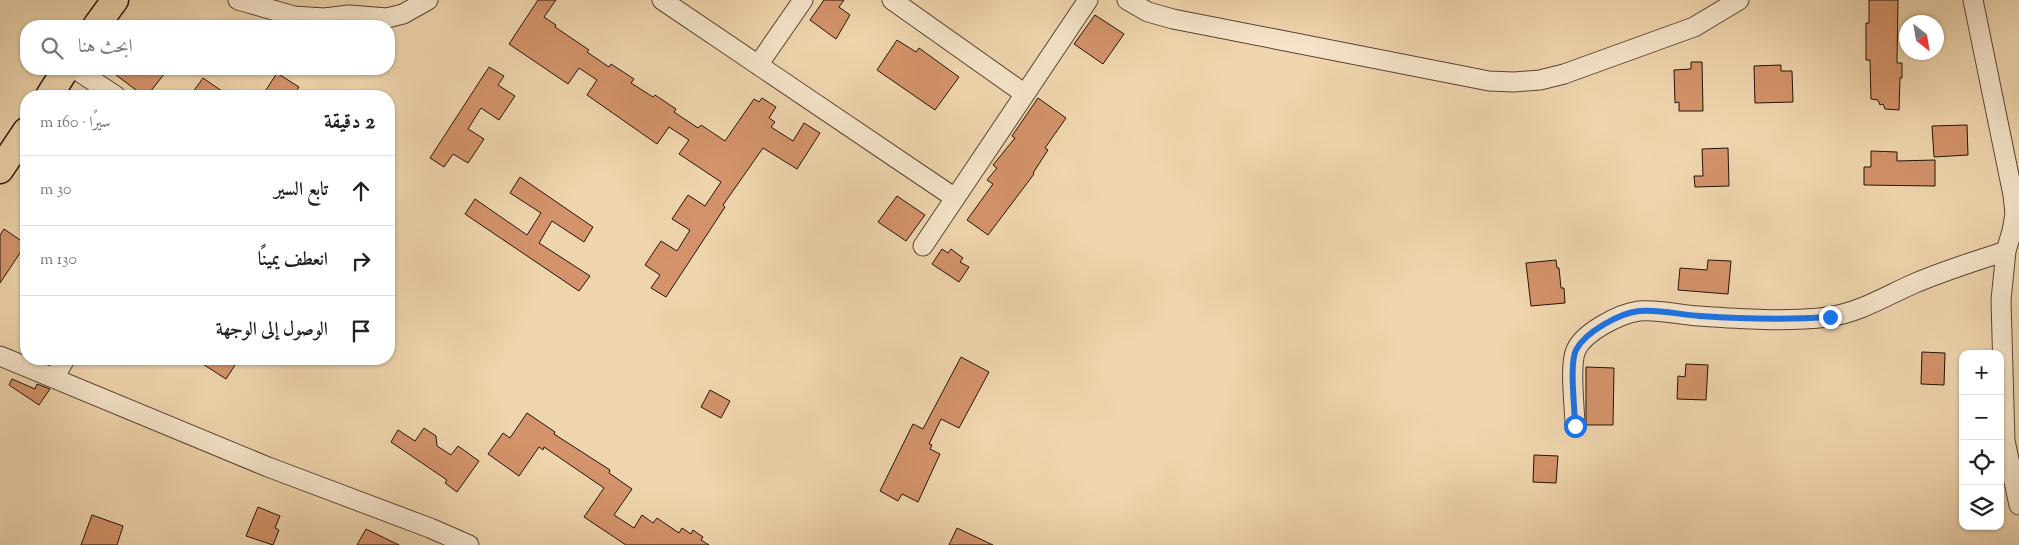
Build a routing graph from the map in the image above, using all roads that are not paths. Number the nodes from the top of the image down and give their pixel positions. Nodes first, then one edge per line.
1 (115, 0) edge
2 (238, 0) edge
3 (428, 0) edge
4 (662, 0) edge
5 (802, 0) edge
6 (892, 0) edge
7 (1088, 0) edge
8 (1127, 0) edge
9 (1739, 0) edge
10 (1973, 0) edge
11 (100, 20) edge
12 (758, 65) junction
13 (62, 75) edge
14 (84, 75) edge
15 (53, 90) edge
16 (107, 90) edge
17 (1025, 94) junction
18 (20, 140) edge
19 (0, 170) edge
20 (955, 198) junction
21 (923, 246) dead end
22 (2006, 251) junction
23 (0, 356) edge
24 (20, 364) edge
25 (22, 365) edge
26 (62, 365) edge
27 (54, 378) junction
28 (1575, 426) dead end
29 (2019, 505) edge
30 (469, 545) edge

1 - 11 highway
2 - 3 street
4 - 12 street
5 - 12 street
6 - 17 street
7 - 17 street
8 - 9 street
10 - 22 street
12 - 20 street
13 - 15 highway
14 - 16 street
17 - 20 street
18 - 19 highway
20 - 21 street
22 - 28 street
22 - 29 street
23 - 24 street
25 - 27 street
26 - 27 street
27 - 30 street

